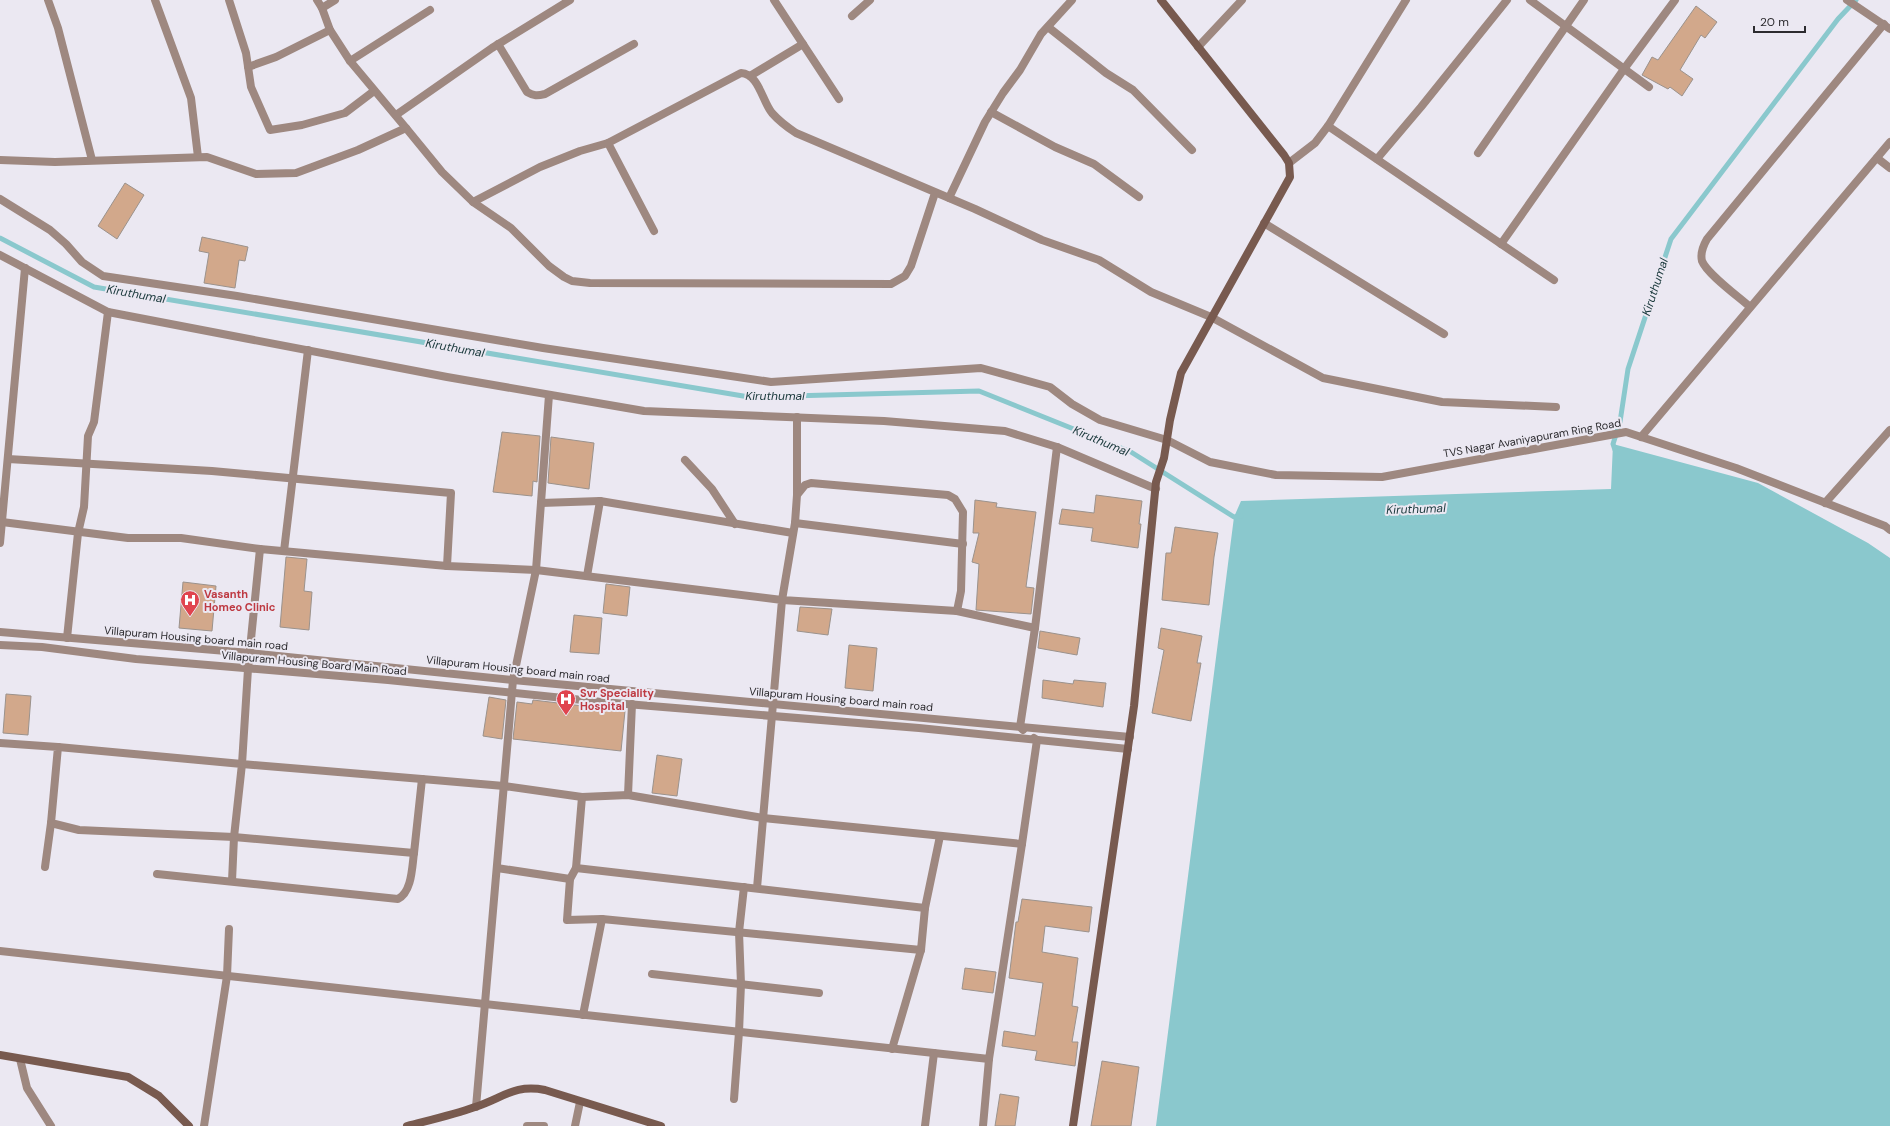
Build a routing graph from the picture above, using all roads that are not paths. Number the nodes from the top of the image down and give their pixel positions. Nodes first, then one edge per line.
1 (48, 0) edge
2 (155, 0) edge
3 (229, 0) edge
4 (317, 0) edge
5 (335, 0) edge
6 (570, 0) edge
7 (774, 0) edge
8 (870, 0) edge
9 (1072, 0) edge
10 (1161, 0) edge
11 (1242, 0) edge
12 (1406, 0) edge
13 (1507, 0) edge
14 (1530, 0) edge
15 (1584, 0) edge
16 (1675, 0) edge
17 (1848, 1) edge
18 (322, 8) junction
19 (430, 10) dead end
20 (852, 16) dead end
21 (1565, 25) junction
22 (1048, 26) junction
23 (1887, 26) edge
24 (330, 30) junction
25 (498, 44) junction
26 (634, 44) dead end
27 (803, 44) junction
28 (1198, 47) junction
29 (350, 61) junction
30 (248, 67) junction
31 (1624, 69) junction
32 (750, 76) junction
33 (1649, 87) dead end
34 (374, 91) junction
35 (839, 99) dead end
36 (991, 112) junction
37 (396, 115) junction
38 (1328, 126) junction
39 (406, 128) junction
40 (1890, 142) edge
41 (608, 143) junction
42 (1192, 150) dead end
43 (1478, 153) dead end
44 (198, 157) junction
45 (1877, 158) junction
46 (1377, 159) junction
47 (0, 160) edge
48 (92, 160) junction
49 (1289, 163) junction
50 (1890, 168) edge
51 (935, 193) junction
52 (1139, 196) dead end
53 (949, 198) junction
54 (0, 199) edge
55 (473, 202) junction
56 (1264, 223) junction
57 (654, 231) dead end
58 (1501, 244) junction
59 (0, 255) edge
60 (25, 268) junction
61 (1554, 280) dead end
62 (1750, 308) junction
63 (108, 312) junction
64 (1211, 317) junction
65 (1444, 334) dead end
66 (308, 350) junction
67 (549, 395) junction
68 (1556, 406) dead end
69 (797, 417) junction
70 (1890, 430) edge
71 (1641, 437) junction
72 (1167, 440) junction
73 (1057, 447) junction
74 (8, 459) junction
75 (685, 460) dead end
76 (87, 464) junction
77 (294, 478) junction
78 (1156, 485) junction
79 (797, 495) junction
80 (600, 501) junction
81 (541, 503) junction
82 (1825, 503) junction
83 (2, 522) junction
84 (795, 523) junction
85 (735, 524) junction
86 (1890, 530) edge
87 (78, 533) junction
88 (793, 533) junction
89 (0, 544) edge
90 (963, 544) junction
91 (260, 550) junction
92 (284, 552) junction
93 (447, 566) junction
94 (536, 570) junction
95 (587, 576) junction
96 (782, 600) junction
97 (957, 611) junction
98 (1035, 628) junction
99 (0, 632) edge
100 (67, 638) junction
101 (0, 645) edge
102 (250, 653) junction
103 (248, 669) junction
104 (513, 680) junction
105 (513, 692) junction
106 (632, 704) junction
107 (774, 704) junction
108 (773, 717) junction
109 (1020, 727) junction
110 (1130, 737) junction
111 (1038, 740) junction
112 (0, 743) edge
113 (58, 747) junction
114 (1128, 749) junction
115 (242, 764) junction
116 (422, 779) junction
117 (504, 786) junction
118 (628, 795) junction
119 (582, 797) junction
120 (763, 818) junction
121 (51, 823) junction
122 (940, 836) junction
123 (234, 837) junction
124 (1022, 844) junction
125 (414, 853) junction
126 (45, 867) dead end
127 (497, 868) junction
128 (576, 868) junction
129 (157, 874) dead end
130 (570, 879) junction
131 (232, 881) junction
132 (744, 886) junction
133 (757, 888) junction
134 (926, 908) junction
135 (602, 919) junction
136 (229, 929) dead end
137 (739, 932) junction
138 (921, 950) junction
139 (0, 951) edge
140 (652, 974) dead end
141 (227, 976) junction
142 (740, 984) junction
143 (819, 993) dead end
144 (485, 1004) junction
145 (583, 1015) junction
146 (739, 1032) junction
147 (892, 1048) junction
148 (934, 1053) junction
149 (0, 1055) edge
150 (20, 1059) junction
151 (989, 1059) junction
152 (734, 1099) dead end
153 (580, 1102) junction
154 (476, 1107) junction
155 (51, 1126) edge
156 (189, 1126) edge
157 (204, 1126) edge
158 (407, 1126) edge
159 (527, 1126) edge
160 (544, 1126) edge
161 (575, 1126) edge
162 (661, 1126) edge
163 (925, 1126) edge
164 (983, 1126) edge
165 (1073, 1126) edge

1 - 48 street
2 - 44 street
3 - 30 street
4 - 18 street
5 - 18 street
6 - 25 street
7 - 27 street
8 - 20 street
9 - 22 street
10 - 28 street
11 - 28 street
12 - 38 street
13 - 46 street
14 - 21 street
15 - 21 street
16 - 31 street
17 - 23 street
18 - 24 street
19 - 29 street
21 - 31 street
21 - 43 street
22 - 36 street
22 - 42 street
23 - 62 street
24 - 29 street
24 - 30 street
25 - 26 street
25 - 37 street
27 - 32 street
27 - 35 street
28 - 49 street
29 - 34 street
30 - 34 street
31 - 33 street
31 - 58 street
32 - 41 street
32 - 51 street
34 - 37 street
36 - 52 street
36 - 53 street
37 - 39 street
38 - 46 street
38 - 49 street
39 - 44 street
39 - 55 street
40 - 45 street
41 - 55 street
41 - 57 street
44 - 48 street
45 - 50 street
45 - 62 street
46 - 58 street
47 - 48 street
49 - 56 street
51 - 53 street
51 - 55 street
53 - 64 street
54 - 72 street, TVS Nagar Avaniyapuram Ring Road
56 - 64 street
56 - 65 street
58 - 61 street
59 - 60 street
60 - 63 street
60 - 74 street
62 - 71 street
63 - 66 street
63 - 76 street
64 - 68 street
64 - 72 street
66 - 67 street
66 - 77 street
67 - 69 street
67 - 81 street
69 - 73 street
69 - 79 street
70 - 82 street
71 - 72 street, TVS Nagar Avaniyapuram Ring Road
71 - 82 street, TVS Nagar Avaniyapuram Ring Road
72 - 78 street
73 - 78 street
73 - 98 street
74 - 76 street
74 - 83 street
75 - 85 street
76 - 77 street
76 - 87 street
77 - 92 street
77 - 93 street
78 - 110 street
79 - 84 street
79 - 90 street
80 - 81 street
80 - 85 street
80 - 95 street
81 - 94 street
82 - 86 street, TVS Nagar Avaniyapuram Ring Road
83 - 87 street
83 - 89 street
84 - 88 street
84 - 90 street
85 - 88 street
87 - 91 street
87 - 100 street
88 - 96 street
90 - 97 street
91 - 92 street
91 - 102 street
92 - 93 street
93 - 94 street
94 - 95 street
94 - 104 street
95 - 96 street
96 - 97 street
96 - 107 street
97 - 98 street
98 - 109 street
99 - 100 street, Villapuram Housing board main road
100 - 102 street, Villapuram Housing board main road
101 - 103 street, Villapuram Housing Board Main Road
102 - 103 street
102 - 104 street, Villapuram Housing board main road
103 - 105 street, Villapuram Housing Board Main Road
103 - 115 street
104 - 105 street
104 - 107 street, Villapuram Housing board main road
105 - 106 street, Villapuram Housing Board Main Road
105 - 117 street
106 - 108 street, Villapuram Housing Board Main Road
106 - 118 street
107 - 108 street
107 - 109 street, Villapuram Housing board main road
108 - 111 street, Villapuram Housing Board Main Road
108 - 120 street
109 - 110 street, Villapuram Housing board main road
109 - 111 street
110 - 114 street
111 - 114 street, Villapuram Housing Board Main Road
111 - 124 street
112 - 113 street
113 - 115 street
113 - 121 street
114 - 165 street
115 - 116 street
115 - 123 street
116 - 117 street
116 - 125 street
117 - 119 street
117 - 127 street
118 - 119 street
118 - 120 street
119 - 128 street
120 - 122 street
120 - 133 street
121 - 123 street
121 - 126 street
122 - 124 street
122 - 134 street
123 - 125 street
123 - 131 street
124 - 151 street
125 - 131 street
127 - 130 street
127 - 144 street
128 - 130 street
128 - 132 street
129 - 131 street
130 - 135 street
132 - 133 street
132 - 137 street
133 - 134 street
134 - 138 street
135 - 137 street
135 - 145 street
136 - 141 street
137 - 138 street
137 - 142 street
138 - 147 street
139 - 141 street
140 - 142 street
141 - 144 street
141 - 157 street
142 - 143 street
142 - 146 street
144 - 145 street
144 - 154 street
145 - 146 street
146 - 147 street
146 - 152 street
147 - 148 street
148 - 151 street
148 - 163 street
149 - 150 street
150 - 155 street
150 - 156 street
151 - 164 street
153 - 154 street
153 - 161 street
153 - 162 street
154 - 158 street
159 - 160 street

